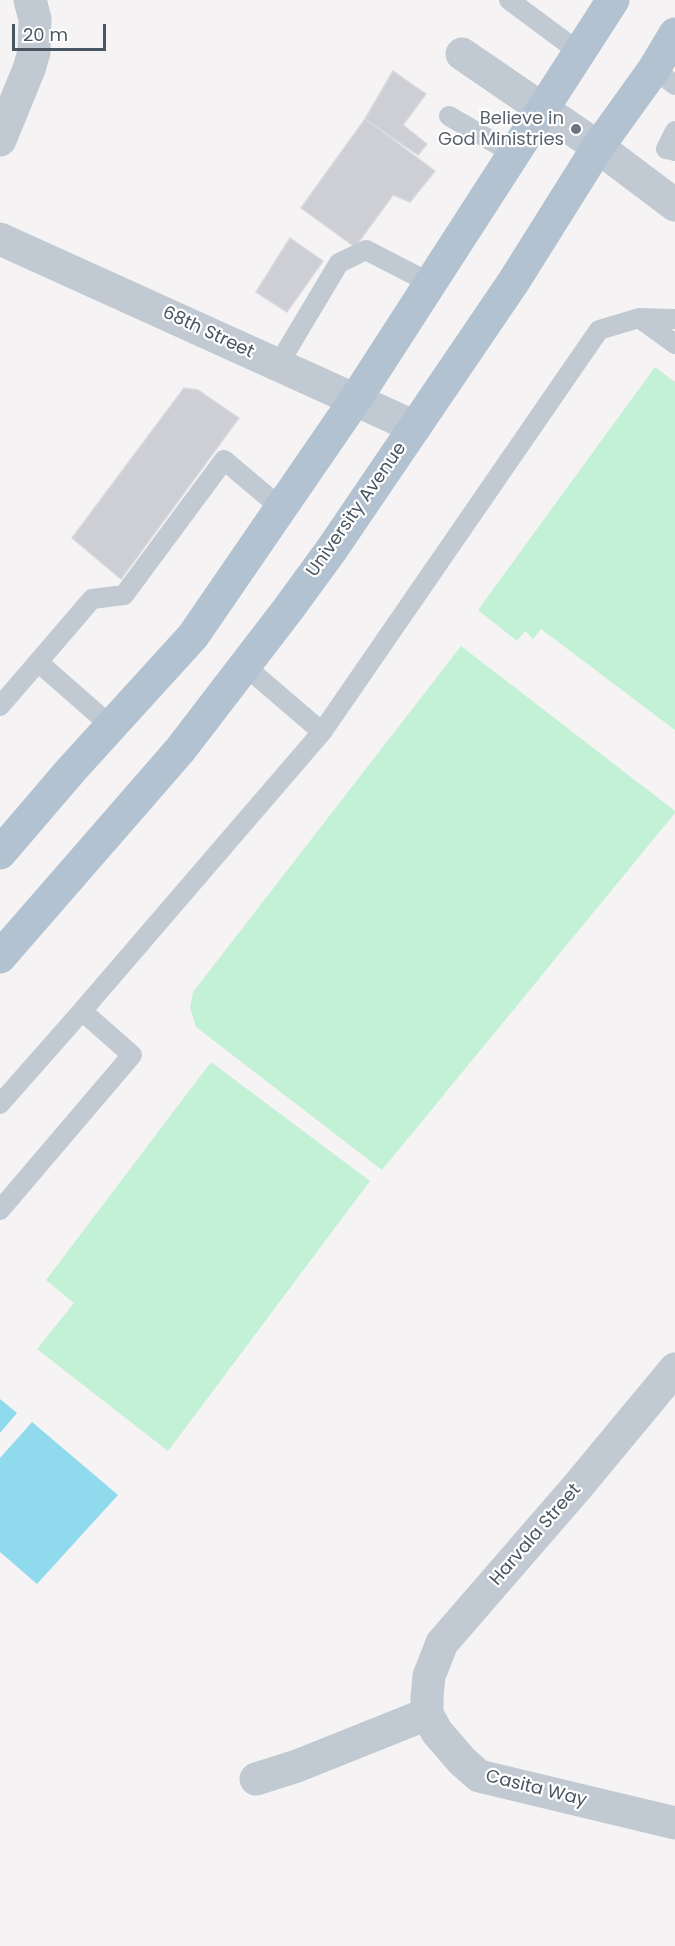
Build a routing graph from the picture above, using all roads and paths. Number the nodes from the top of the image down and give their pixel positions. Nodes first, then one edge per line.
1 (30, 0) edge
2 (509, 0) edge
3 (613, 0) edge
4 (675, 34) edge
5 (579, 52) junction
6 (462, 54) dead end
7 (664, 77) edge
8 (543, 110) junction
9 (449, 116) dead end
10 (675, 131) edge
11 (0, 140) edge
12 (598, 147) junction
13 (675, 152) edge
14 (514, 154) junction
15 (675, 205) edge
16 (0, 239) edge
17 (430, 283) junction
18 (639, 318) junction
19 (675, 320) edge
20 (675, 344) edge
21 (278, 365) junction
22 (355, 400) junction
23 (415, 427) junction
24 (281, 508) junction
25 (38, 662) junction
26 (245, 666) junction
27 (0, 706) edge
28 (111, 726) junction
29 (322, 732) junction
30 (0, 853) edge
31 (0, 957) edge
32 (82, 1011) junction
33 (0, 1104) edge
34 (0, 1210) edge
35 (675, 1370) edge
36 (428, 1714) junction
37 (256, 1779) dead end
38 (675, 1823) edge

1 - 11 street
2 - 5 lane
3 - 5 main road
4 - 7 main road, University Avenue
5 - 8 main road
6 - 8 street
7 - 12 main road, University Avenue
8 - 12 street
8 - 14 main road
9 - 14 lane
10 - 13 lane
12 - 15 street
12 - 23 main road, University Avenue
14 - 17 main road
16 - 21 street, 68th Street
17 - 21 lane
17 - 22 main road
18 - 19 lane
18 - 20 lane
18 - 29 lane
21 - 22 street, 68th Street
22 - 23 street, 68th Street
22 - 24 main road
23 - 26 main road, University Avenue
24 - 25 lane
24 - 28 main road
25 - 27 lane
25 - 28 lane
26 - 29 lane
26 - 31 main road, University Avenue
28 - 30 main road
29 - 32 lane
32 - 33 lane
32 - 34 lane
35 - 36 street, Harvala Street
36 - 37 street
36 - 38 street, Casita Way

